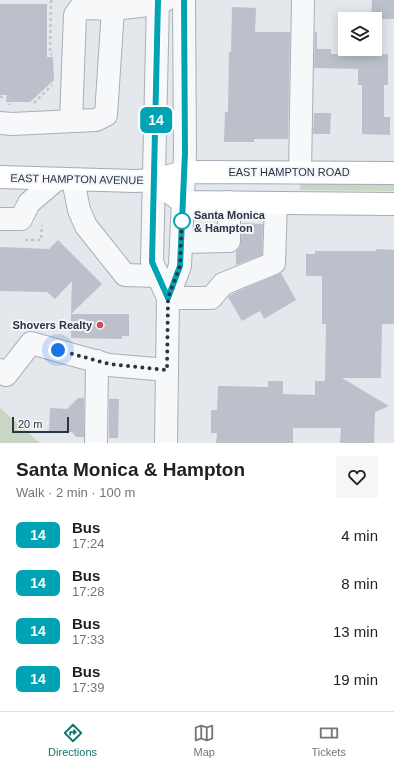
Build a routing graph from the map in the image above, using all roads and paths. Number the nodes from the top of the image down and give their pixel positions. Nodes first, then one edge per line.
1 (51, 0) edge
2 (184, 0) edge
3 (303, 0) edge
4 (160, 1) edge
5 (113, 9) junction
6 (54, 56) dead end
7 (57, 80) dead end
8 (0, 97) edge
9 (16, 105) dead end
10 (31, 106) dead end
11 (71, 121) junction
12 (0, 123) edge
13 (184, 172) junction
14 (276, 172) junction
15 (300, 172) junction
16 (394, 173) edge
17 (0, 177) edge
18 (64, 180) junction
19 (154, 180) junction
20 (182, 202) junction
21 (229, 202) junction
22 (276, 203) junction
23 (394, 204) edge
24 (0, 219) edge
25 (181, 242) junction
26 (158, 276) junction
27 (168, 298) junction
28 (97, 361) junction
29 (0, 370) edge
30 (167, 370) junction
31 (96, 443) edge
32 (166, 443) edge

1 - 6 path
2 - 13 street
3 - 15 street
4 - 5 street
4 - 19 street
5 - 11 street
5 - 11 street
7 - 10 path
8 - 9 path
11 - 12 street
13 - 14 main road, EAST HAMPTON ROAD
13 - 19 main road, EAST HAMPTON AVENUE
13 - 20 street
14 - 15 main road, EAST HAMPTON ROAD
14 - 22 main road
15 - 16 main road, EAST HAMPTON ROAD
17 - 18 main road, EAST HAMPTON AVENUE
18 - 19 main road, EAST HAMPTON AVENUE
18 - 24 street
18 - 26 street
19 - 20 main road, EAST HAMPTON AVENUE
19 - 26 street
20 - 21 main road
20 - 25 street
21 - 22 main road
21 - 25 street
22 - 23 main road
22 - 27 street
25 - 27 street
26 - 27 street
27 - 30 street
28 - 29 street
28 - 30 street
28 - 31 street
30 - 32 street

